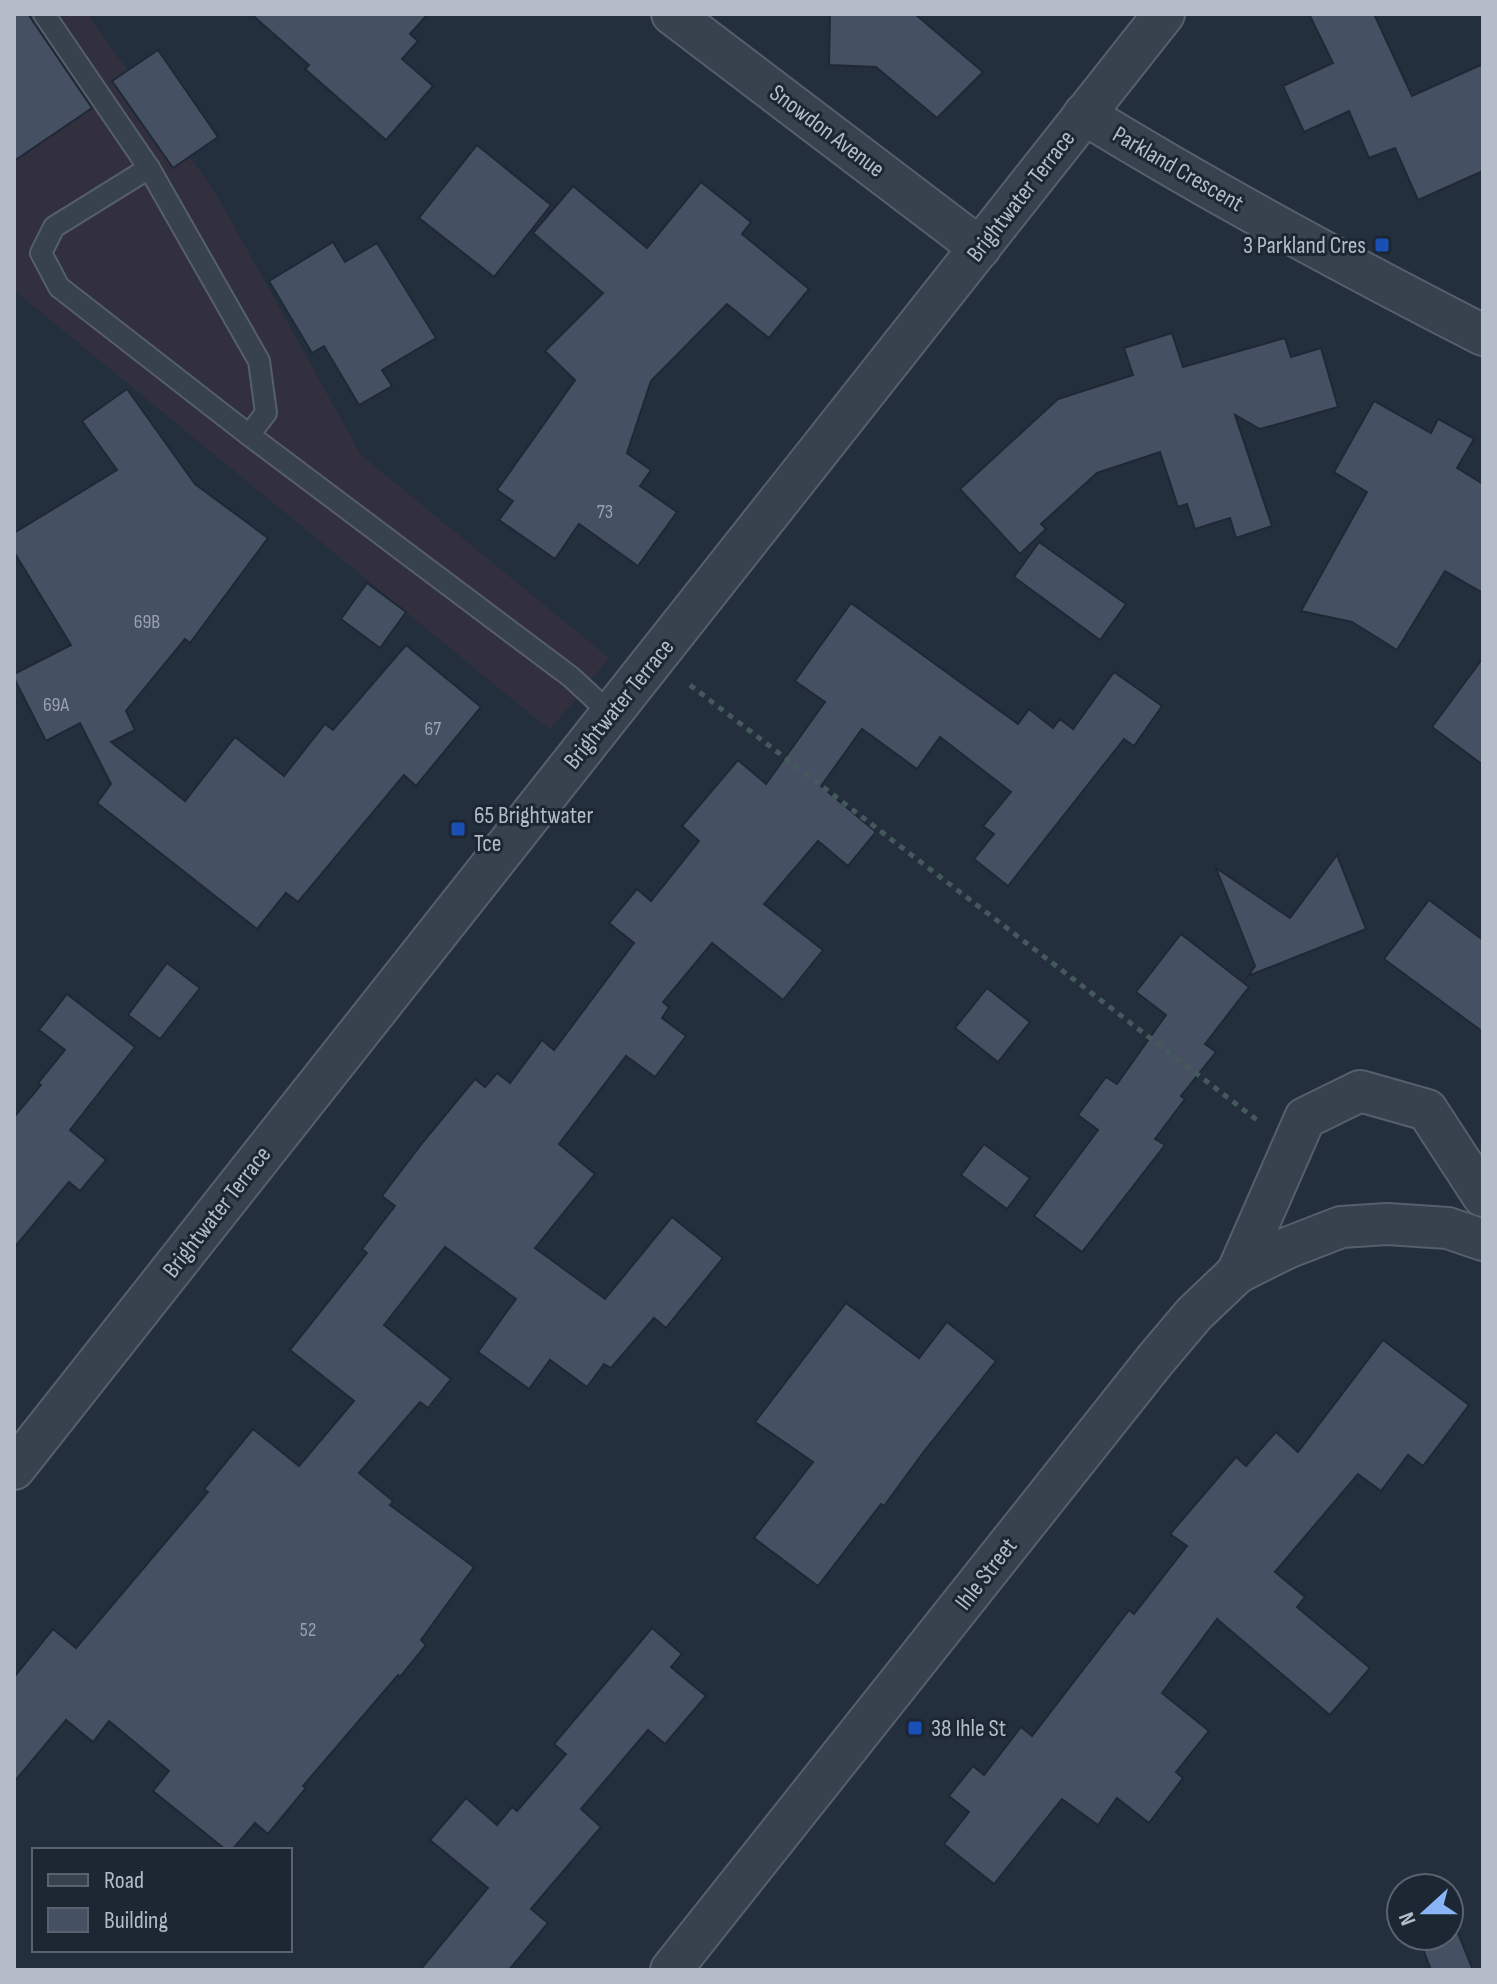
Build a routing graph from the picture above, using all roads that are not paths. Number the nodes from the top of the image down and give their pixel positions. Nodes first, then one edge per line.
1 (44, 14) edge
2 (672, 14) edge
3 (1164, 14) edge
4 (1084, 114) junction
5 (149, 168) junction
6 (980, 248) junction
7 (1483, 335) edge
8 (249, 435) junction
9 (611, 714) junction
10 (1483, 1196) edge
11 (1483, 1240) edge
12 (1237, 1273) junction
13 (14, 1469) edge
14 (671, 1970) edge

1 - 5 lane
2 - 6 street, Snowdon Avenue
3 - 4 street, Brightwater Terrace
4 - 6 street, Brightwater Terrace
4 - 7 street, Parkland Crescent
5 - 8 lane
5 - 8 lane
6 - 9 street, Brightwater Terrace
8 - 9 lane
9 - 13 street, Brightwater Terrace
10 - 12 street
11 - 12 street, Ihle Street
12 - 14 street, Ihle Street

